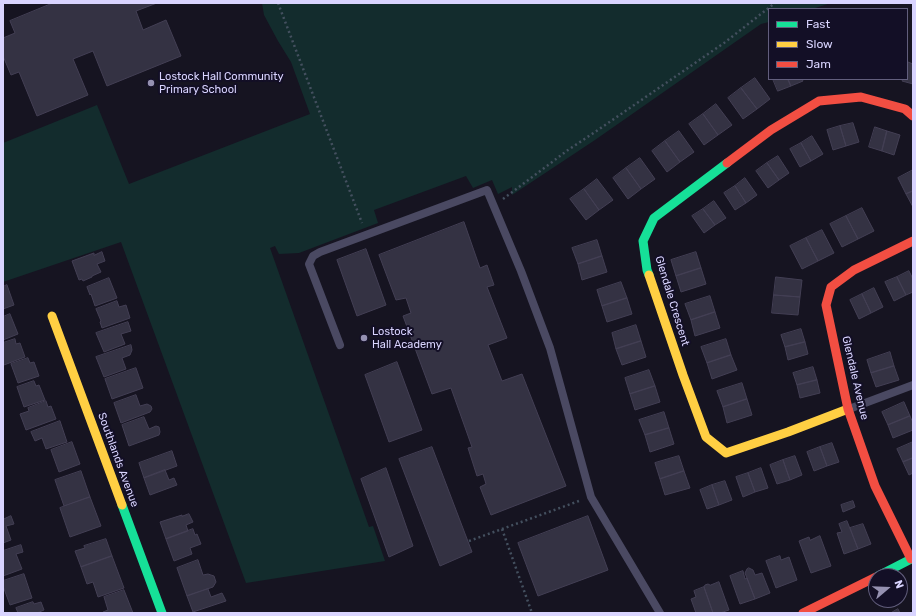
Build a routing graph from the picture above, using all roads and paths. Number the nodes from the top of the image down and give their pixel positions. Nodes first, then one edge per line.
1 (278, 3) edge
2 (768, 8) edge
3 (913, 116) edge
4 (493, 206) junction
5 (367, 235) junction
6 (913, 241) edge
7 (52, 316) dead end
8 (340, 344) dead end
9 (913, 385) edge
10 (848, 409) junction
11 (591, 496) junction
12 (502, 529) junction
13 (468, 542) dead end
14 (912, 559) edge
15 (893, 568) edge
16 (868, 580) edge
17 (162, 613) edge
18 (532, 613) edge
19 (660, 613) edge
20 (803, 613) edge

1 - 5 path
2 - 4 path
3 - 10 street, Glendale Crescent
4 - 5 lane
4 - 11 lane
5 - 8 lane
6 - 10 street, Glendale Avenue
7 - 17 street, Southlands Avenue
9 - 10 lane
10 - 14 street, Glendale Avenue
11 - 12 path
11 - 19 lane
12 - 13 path
12 - 18 path
14 - 15 street
16 - 20 street

